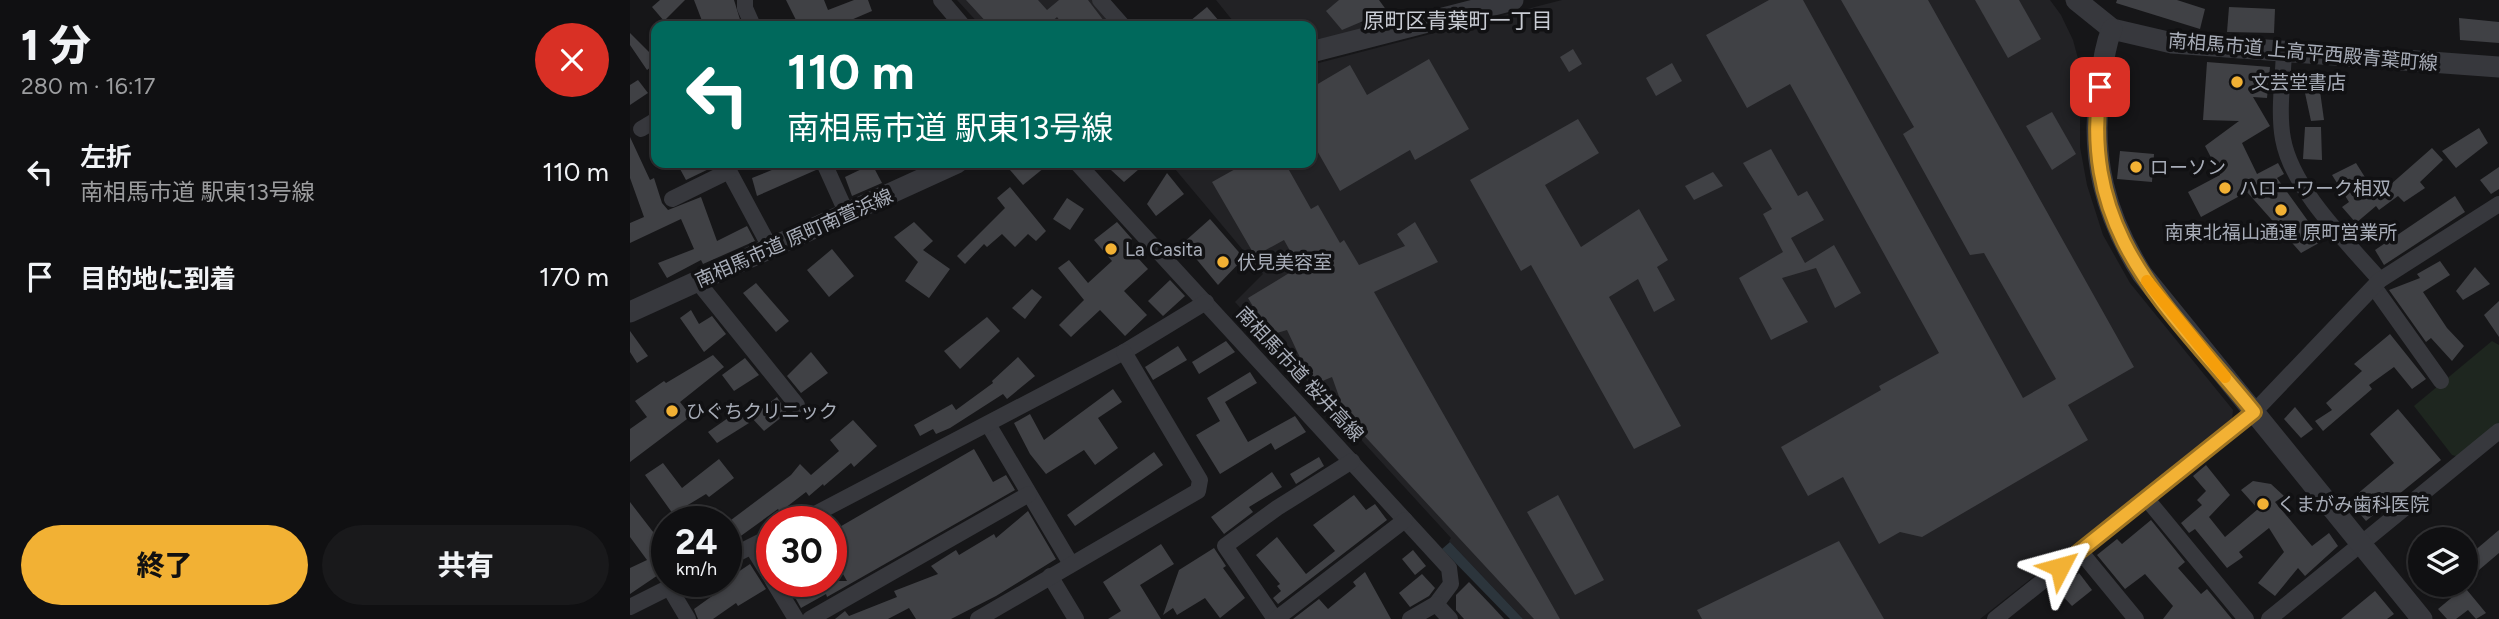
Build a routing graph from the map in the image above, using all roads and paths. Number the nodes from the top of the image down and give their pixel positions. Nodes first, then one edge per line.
1 (746, 0) edge
2 (941, 0) edge
3 (1100, 0) edge
4 (1513, 0) edge
5 (2076, 0) edge
6 (751, 21) edge
7 (958, 21) edge
8 (1119, 21) edge
9 (2112, 29) junction
10 (1316, 51) edge
11 (2284, 52) junction
12 (2499, 67) edge
13 (651, 123) edge
14 (641, 129) dead end
15 (723, 168) edge
16 (726, 168) edge
17 (826, 168) edge
18 (946, 168) edge
19 (1082, 168) edge
20 (672, 199) dead end
21 (2499, 204) edge
22 (847, 214) junction
23 (771, 249) junction
24 (697, 281) junction
25 (2377, 283) junction
26 (1206, 302) junction
27 (630, 311) edge
28 (1124, 352) junction
29 (2441, 381) dead end
30 (797, 405) dead end
31 (2254, 412) junction
32 (988, 424) junction
33 (2499, 431) edge
34 (1352, 461) junction
35 (1029, 494) junction
36 (2146, 498) junction
37 (831, 506) edge
38 (1405, 520) junction
39 (2362, 543) junction
40 (756, 544) edge
41 (751, 547) junction
42 (742, 551) edge
43 (2080, 551) junction
44 (756, 555) edge
45 (1071, 564) junction
46 (1051, 576) junction
47 (651, 596) edge
48 (680, 597) edge
49 (782, 597) edge
50 (1436, 604) junction
51 (630, 607) edge
52 (2001, 617) edge
53 (688, 619) edge
54 (796, 619) edge
55 (810, 619) edge
56 (978, 619) edge
57 (1076, 619) edge
58 (1276, 619) edge
59 (1410, 619) edge
60 (1450, 619) edge
61 (2136, 619) edge
62 (2246, 619) edge
63 (2269, 619) edge
64 (2422, 619) edge

1 - 6 street
2 - 7 street
3 - 8 street
4 - 10 street
5 - 9 street, 南相馬市道 上高平西殿青葉町線
9 - 11 street, 南相馬市道 上高平西殿青葉町線
9 - 31 street
11 - 12 street, 南相馬市道 上高平西殿青葉町線
11 - 25 street
13 - 14 street
15 - 20 street
16 - 23 street
17 - 22 street
18 - 22 street, 南相馬市道 原町南萱浜線
19 - 26 street, 南相馬市道 桜井高線
21 - 25 street
22 - 23 street, 南相馬市道 原町南萱浜線
23 - 24 street, 南相馬市道 原町南萱浜線
24 - 27 street, 南相馬市道 原町南萱浜線
24 - 30 street
25 - 29 street
25 - 31 street
26 - 28 street
26 - 34 street, 南相馬市道 桜井高線
28 - 32 street
28 - 45 street
31 - 36 street
31 - 39 street
32 - 35 street
32 - 37 street
33 - 39 street
34 - 38 street, 南相馬市道 桜井高線
34 - 58 street
35 - 45 street
35 - 55 street
36 - 43 street
36 - 62 street
38 - 50 street, 南相馬市道 桜井高線
38 - 58 street
39 - 63 street
39 - 64 street
40 - 41 street
41 - 42 street
41 - 44 street
43 - 52 street
43 - 61 street
45 - 46 street
46 - 56 street
46 - 57 street
47 - 51 street
48 - 53 street
49 - 54 street
50 - 59 street
50 - 60 street

